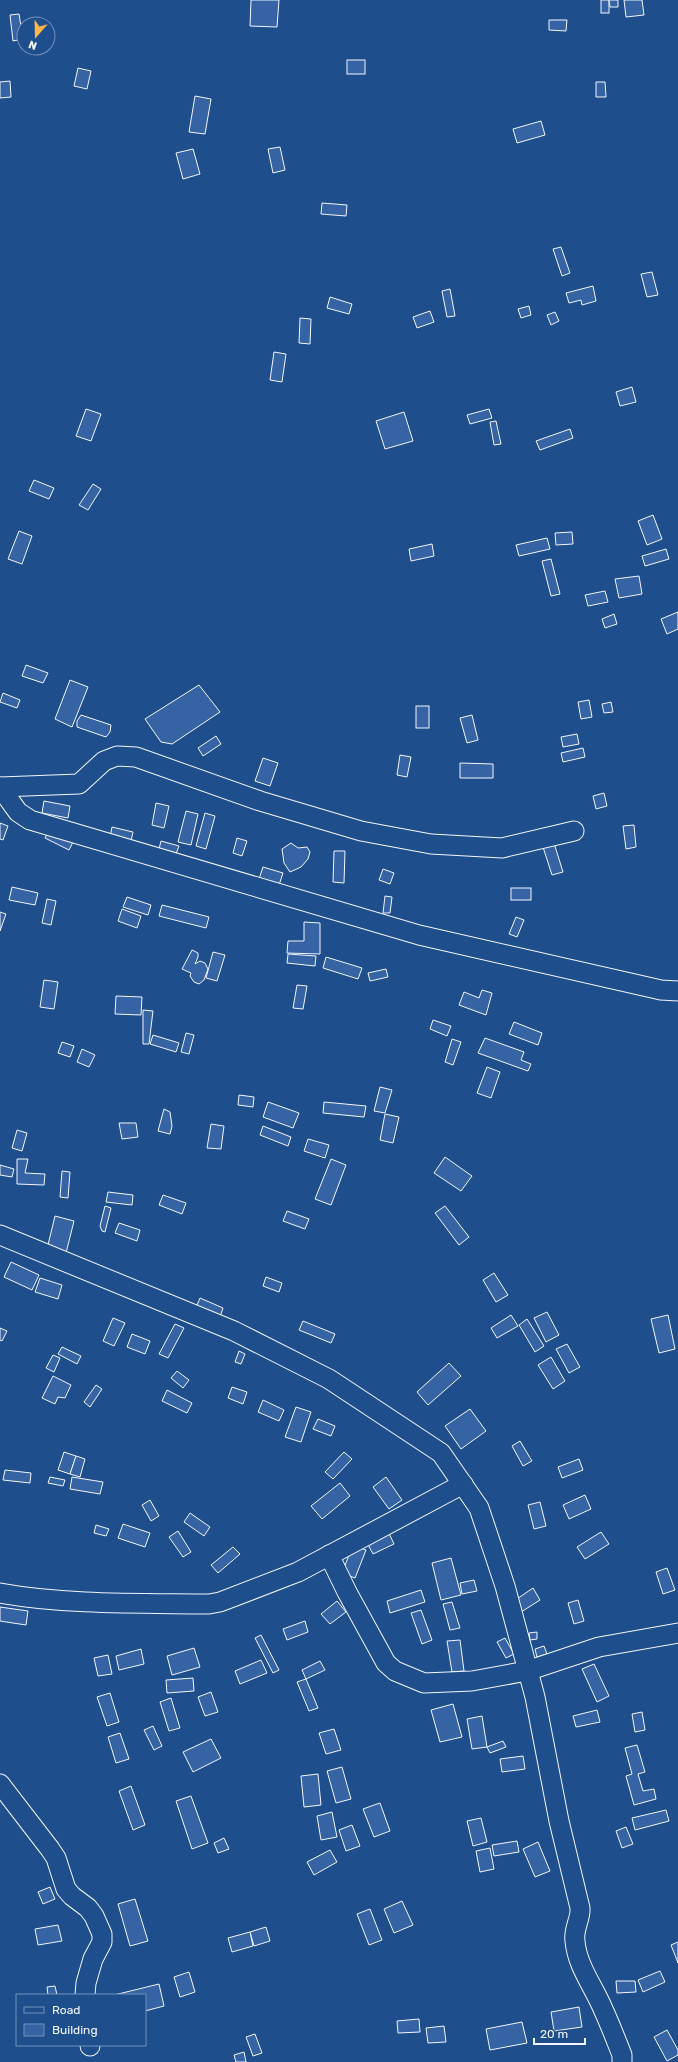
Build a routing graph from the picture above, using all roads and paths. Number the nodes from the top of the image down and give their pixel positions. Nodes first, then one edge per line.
1 (0, 787) edge
2 (574, 831) dead end
3 (678, 991) edge
4 (0, 1235) edge
5 (463, 1484) junction
6 (329, 1555) junction
7 (0, 1593) edge
8 (678, 1633) edge
9 (526, 1671) junction
10 (0, 1784) edge
11 (86, 1994) edge
12 (622, 2062) edge

1 - 2 street
1 - 3 street
4 - 5 street
5 - 6 street
5 - 9 street
6 - 7 street
6 - 9 street
8 - 9 street
9 - 12 street
10 - 11 street

